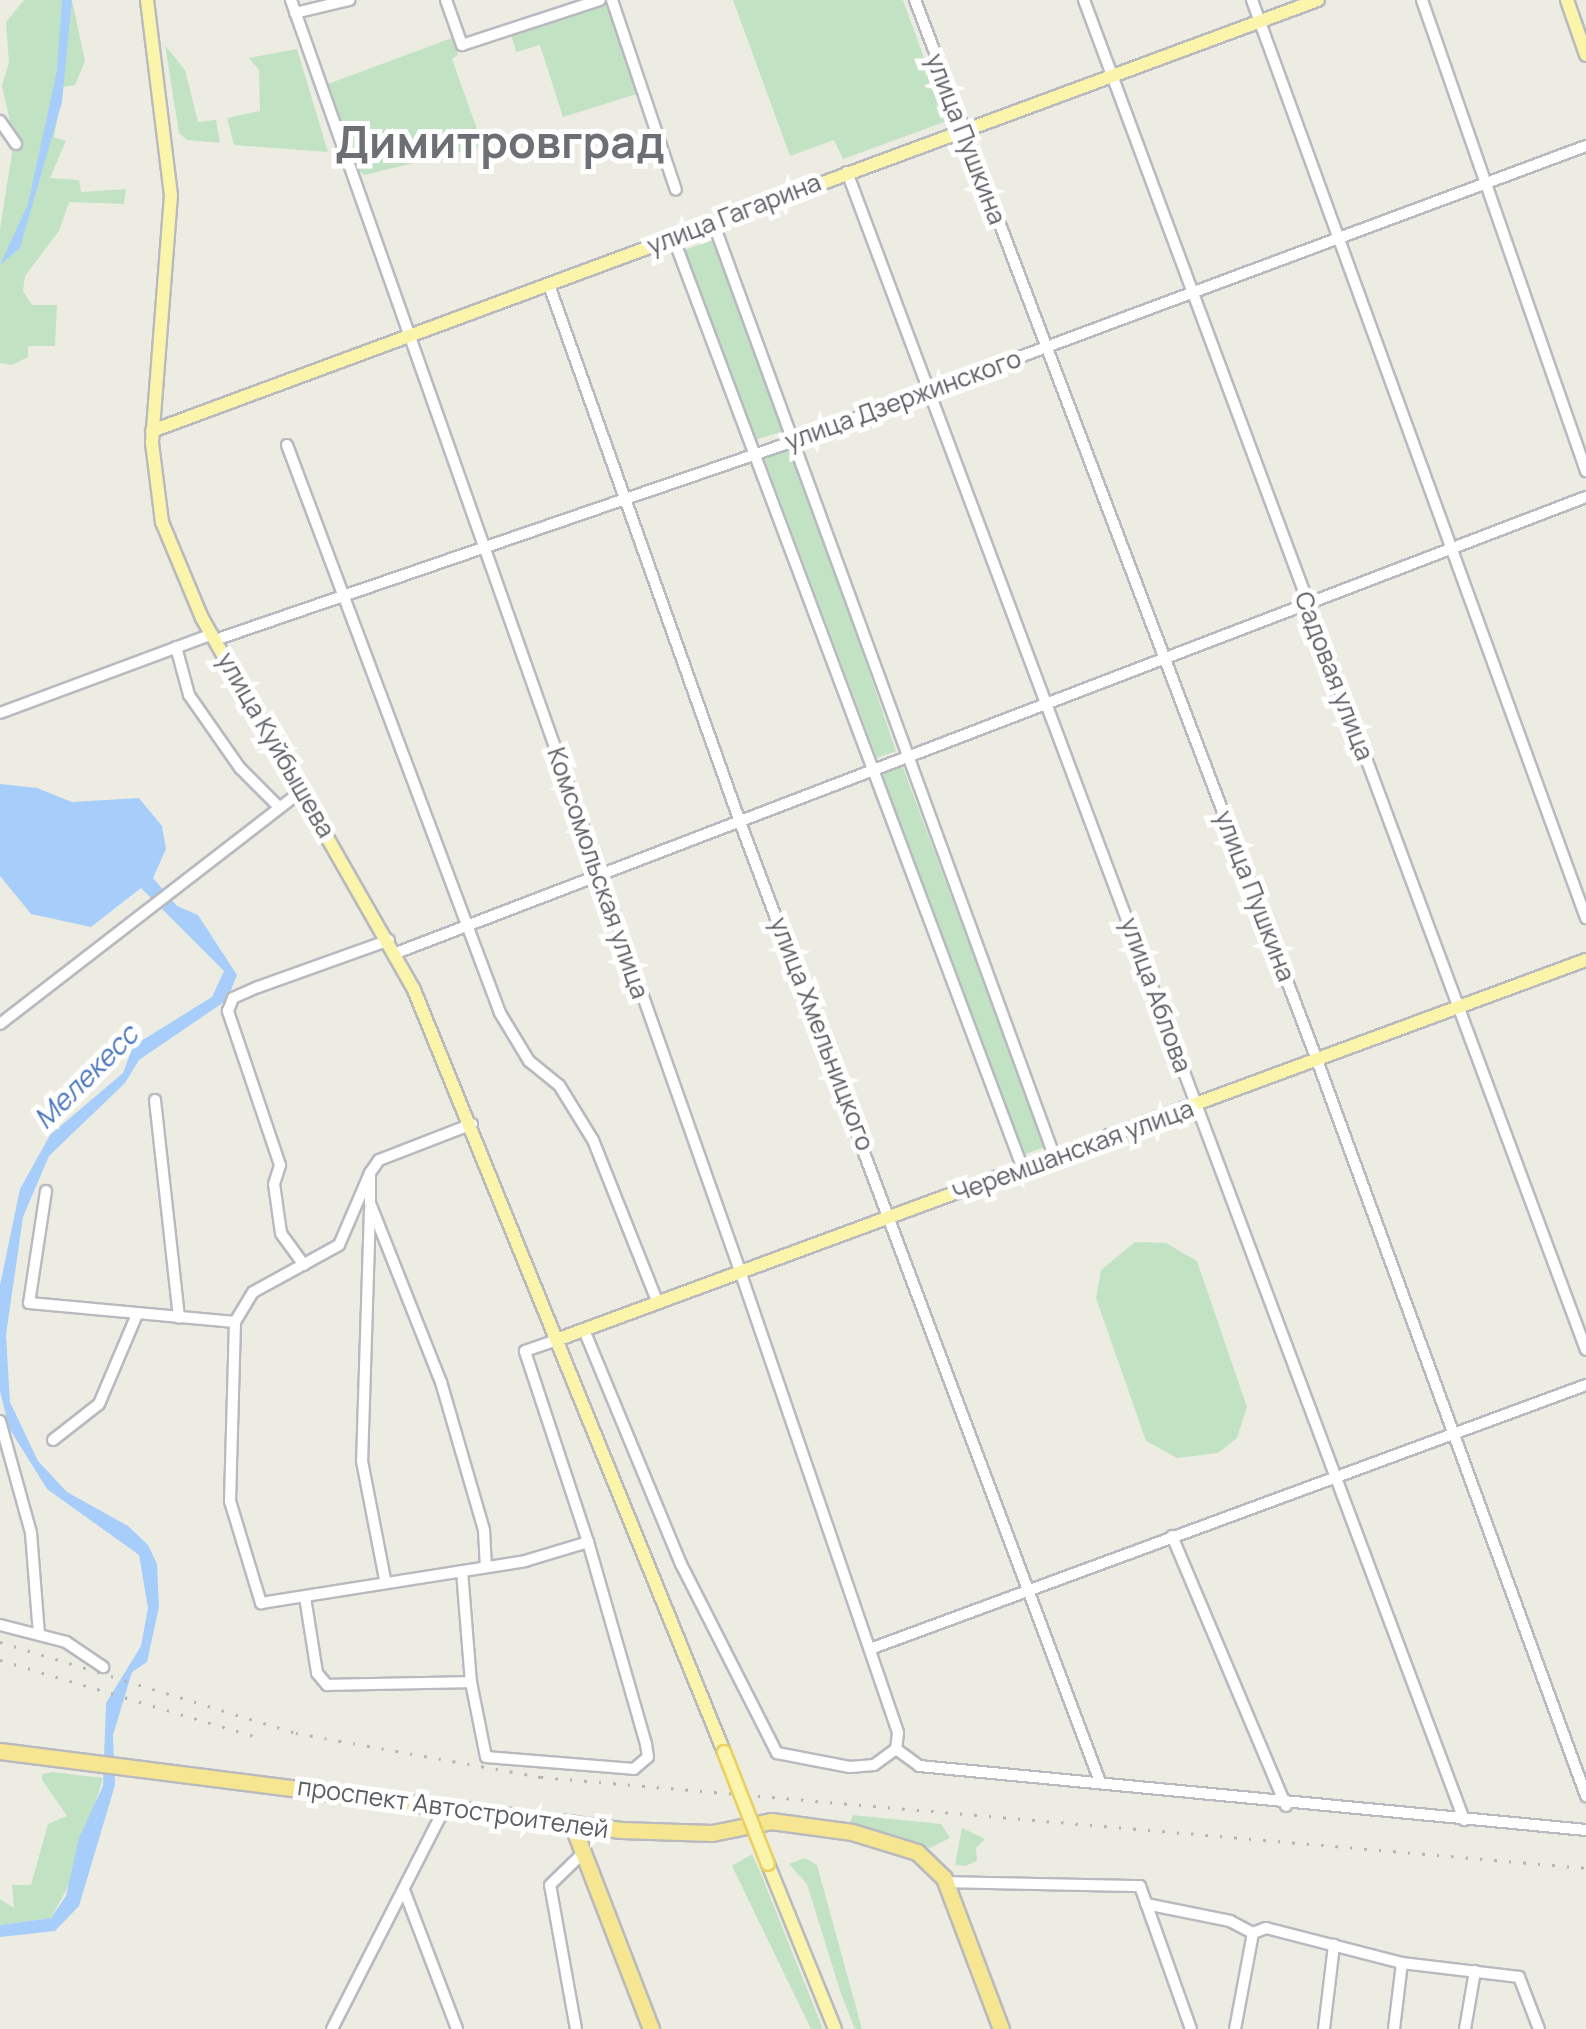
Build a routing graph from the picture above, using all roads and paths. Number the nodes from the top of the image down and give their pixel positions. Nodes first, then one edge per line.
1 (147, 0) edge
2 (291, 0) edge
3 (349, 0) edge
4 (446, 0) edge
5 (600, 0) edge
6 (612, 0) edge
7 (915, 0) edge
8 (1084, 0) edge
9 (1252, 0) edge
10 (1318, 0) edge
11 (1422, 0) edge
12 (1567, 0) edge
13 (576, 4) edge
14 (295, 13) junction
15 (1260, 21) junction
16 (1586, 56) edge
17 (1113, 76) junction
18 (0, 122) edge
19 (962, 129) junction
20 (16, 144) dead end
21 (1586, 146) edge
22 (847, 172) junction
23 (1487, 181) junction
24 (676, 190) dead end
25 (713, 222) junction
26 (673, 237) junction
27 (1336, 237) junction
28 (549, 284) junction
29 (1192, 293) junction
30 (408, 337) junction
31 (1046, 348) junction
32 (930, 391) junction
33 (152, 431) junction
34 (797, 440) junction
35 (287, 445) dead end
36 (754, 454) junction
37 (1586, 471) edge
38 (1586, 497) edge
39 (622, 498) junction
40 (484, 543) junction
41 (1454, 550) junction
42 (340, 594) junction
43 (1306, 604) junction
44 (213, 637) junction
45 (176, 647) junction
46 (1165, 661) junction
47 (1050, 704) junction
48 (0, 713) edge
49 (906, 758) junction
50 (873, 770) junction
51 (301, 791) junction
52 (278, 806) junction
53 (740, 822) junction
54 (598, 876) junction
55 (1586, 918) edge
56 (467, 924) junction
57 (390, 940) junction
58 (396, 953) junction
59 (1586, 960) edge
60 (1461, 1006) junction
61 (5, 1012) edge
62 (0, 1024) edge
63 (1318, 1060) junction
64 (155, 1100) dead end
65 (1197, 1106) junction
66 (472, 1124) junction
67 (1055, 1158) junction
68 (1023, 1170) junction
69 (370, 1174) junction
70 (46, 1192) dead end
71 (370, 1202) junction
72 (892, 1216) junction
73 (304, 1266) junction
74 (740, 1271) junction
75 (657, 1301) junction
76 (136, 1317) junction
77 (180, 1318) junction
78 (235, 1322) junction
79 (584, 1330) junction
80 (559, 1340) junction
81 (1586, 1350) edge
82 (1586, 1385) edge
83 (0, 1420) edge
84 (1454, 1432) junction
85 (53, 1440) dead end
86 (4, 1464) edge
87 (1332, 1476) junction
88 (1172, 1536) junction
89 (588, 1542) junction
90 (486, 1564) junction
91 (462, 1571) junction
92 (385, 1579) junction
93 (1030, 1587) junction
94 (305, 1597) junction
95 (0, 1625) edge
96 (39, 1634) junction
97 (870, 1649) junction
98 (103, 1667) dead end
99 (471, 1682) junction
100 (896, 1748) junction
101 (0, 1751) edge
102 (1100, 1782) junction
103 (1586, 1796) edge
104 (1286, 1806) junction
105 (444, 1809) junction
106 (1464, 1820) junction
107 (572, 1824) junction
108 (1586, 1830) edge
109 (583, 1853) junction
110 (946, 1882) junction
111 (404, 1890) junction
112 (1146, 1904) junction
113 (1252, 1933) junction
114 (1334, 1945) junction
115 (1402, 1963) junction
116 (1475, 1971) junction
117 (332, 2029) edge
118 (457, 2029) edge
119 (576, 2029) edge
120 (650, 2029) edge
121 (835, 2029) edge
122 (1000, 2029) edge
123 (1191, 2029) edge
124 (1235, 2029) edge
125 (1324, 2029) edge
126 (1394, 2029) edge
127 (1465, 2029) edge
128 (1538, 2029) edge

1 - 33 main road, улица Куйбышева
2 - 14 street, Комсомольская улица
3 - 14 street
4 - 13 street
5 - 13 street
6 - 24 street
7 - 19 street, улица Пушкина
8 - 17 street, Садовая улица
9 - 15 street
10 - 15 main road, улица Гагарина
11 - 23 street
12 - 16 main road
14 - 30 street, Комсомольская улица
15 - 17 main road, улица Гагарина
15 - 27 street
17 - 19 main road, улица Гагарина
17 - 29 street, Садовая улица
18 - 20 street
19 - 22 main road, улица Гагарина
19 - 31 street, улица Пушкина
21 - 23 street, улица Дзержинского
22 - 25 main road, улица Гагарина
22 - 32 street, улица Аблова
23 - 27 street, улица Дзержинского
23 - 37 street
25 - 26 main road, улица Гагарина
25 - 34 street
26 - 28 main road, улица Гагарина
26 - 36 street
27 - 29 street, улица Дзержинского
27 - 41 street
28 - 30 main road, улица Гагарина
28 - 39 street, улица Хмельницкого
29 - 31 street, улица Дзержинского
29 - 43 street, Садовая улица
30 - 33 main road, улица Гагарина
30 - 40 street, Комсомольская улица
31 - 32 street, улица Дзержинского
31 - 46 street, улица Пушкина
32 - 34 street, улица Дзержинского
32 - 47 street, улица Аблова
33 - 44 main road, улица Куйбышева
34 - 36 street, улица Дзержинского
34 - 49 street
35 - 42 street
36 - 39 street, улица Дзержинского
36 - 50 street
38 - 41 street
39 - 40 street, улица Дзержинского
39 - 53 street, улица Хмельницкого
40 - 42 street, улица Дзержинского
40 - 54 street, Комсомольская улица
41 - 43 street
41 - 55 street
42 - 44 street, улица Дзержинского
42 - 56 street
43 - 46 street
43 - 60 street, Садовая улица
44 - 45 street, улица Дзержинского
44 - 51 main road, улица Куйбышева
45 - 48 street, улица Дзержинского
45 - 52 street
46 - 47 street
46 - 63 street, улица Пушкина
47 - 49 street
47 - 65 street, улица Аблова
49 - 50 street
49 - 67 street
50 - 53 street
50 - 68 street
51 - 52 street
51 - 57 main road, улица Куйбышева
52 - 61 street
53 - 54 street
53 - 72 street, улица Хмельницкого
54 - 56 street
54 - 74 street, Комсомольская улица
56 - 58 street
56 - 75 street
57 - 58 main road, улица Куйбышева
57 - 73 street
58 - 66 main road, улица Куйбышева
59 - 60 main road, Черемшанская улица
60 - 63 main road, Черемшанская улица
60 - 81 street, Садовая улица
61 - 62 street
63 - 65 main road, Черемшанская улица
63 - 84 street, улица Пушкина
64 - 77 street
65 - 67 main road, Черемшанская улица
65 - 87 street, улица Аблова
66 - 69 street
66 - 80 main road, улица Куйбышева
67 - 68 main road, Черемшанская улица
68 - 72 main road, Черемшанская улица
69 - 71 street
69 - 73 street
70 - 76 street
71 - 90 street
71 - 92 street
72 - 74 main road, Черемшанская улица
72 - 93 street, улица Хмельницкого
73 - 78 street
74 - 75 main road, Черемшанская улица
74 - 97 street, Комсомольская улица
75 - 79 main road, Черемшанская улица
76 - 77 street
76 - 85 street
77 - 78 street
78 - 94 street
79 - 80 main road, Черемшанская улица
79 - 100 street
80 - 89 street
80 - 121 main road, улица Куйбышева, bridge
82 - 84 street
83 - 86 street
84 - 87 street
84 - 103 street, улица Пушкина
86 - 96 street
87 - 88 street
87 - 106 street, улица Аблова
88 - 93 street
88 - 104 street
89 - 90 street
89 - 99 street
90 - 91 street
91 - 92 street
91 - 99 street
92 - 94 street
93 - 97 street
93 - 102 street, улица Хмельницкого
94 - 99 street
95 - 96 street
96 - 98 street
97 - 100 street, Комсомольская улица
100 - 102 street
101 - 105 highway, проспект Автостроителей
102 - 104 street
104 - 106 street
105 - 107 highway, проспект Автостроителей
105 - 111 street
106 - 108 street
107 - 109 highway
107 - 110 highway, проспект Автостроителей
109 - 119 street
109 - 120 highway
110 - 112 street
110 - 122 highway
111 - 117 street
111 - 118 street
112 - 113 street
112 - 123 street
113 - 114 street
113 - 124 street
114 - 115 street
114 - 125 street
115 - 116 street
115 - 126 street
116 - 127 street
116 - 128 street

